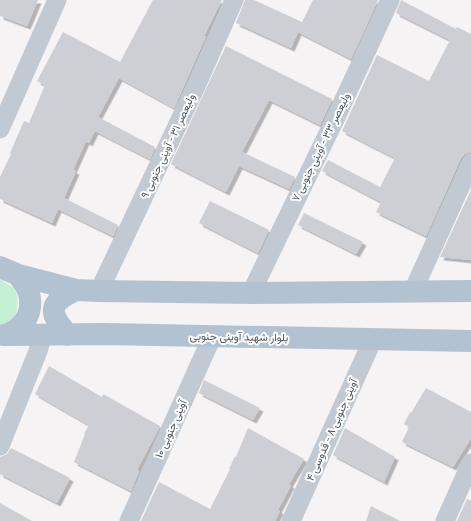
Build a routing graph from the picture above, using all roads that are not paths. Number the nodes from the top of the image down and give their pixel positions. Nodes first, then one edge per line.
1 (57, 0) edge
2 (234, 0) edge
3 (390, 0) edge
4 (0, 129) edge
5 (471, 163) edge
6 (9, 271) edge
7 (76, 290) junction
8 (99, 291) junction
9 (413, 291) junction
10 (471, 291) edge
11 (251, 293) junction
12 (43, 334) junction
13 (3, 335) edge
14 (68, 335) junction
15 (212, 337) junction
16 (373, 339) junction
17 (471, 341) edge
18 (0, 446) edge
19 (471, 463) edge
20 (130, 521) edge
21 (291, 521) edge
22 (445, 521) edge

1 - 4 street
2 - 8 street, ولیعصر ۳۱ - آوینی جنوبی ۹
3 - 11 street, ولیعصر ۳۳ - آوینی جنوبی ۷
5 - 9 street
6 - 7 main road
6 - 13 main road
7 - 8 main road
7 - 14 main road
8 - 11 main road
9 - 10 main road
9 - 11 main road
12 - 13 main road, بلوار شهید آوینی جنوبی
12 - 14 main road, بلوار شهید آوینی جنوبی
12 - 18 street
14 - 15 main road, بلوار شهید آوینی جنوبی
15 - 16 main road, بلوار شهید آوینی جنوبی
15 - 20 street, آوینی جنوبی ۱۰
16 - 17 main road, بلوار شهید آوینی جنوبی
16 - 21 street, آوینی جنوبی ۸ - قدوسی ۴
19 - 22 street

